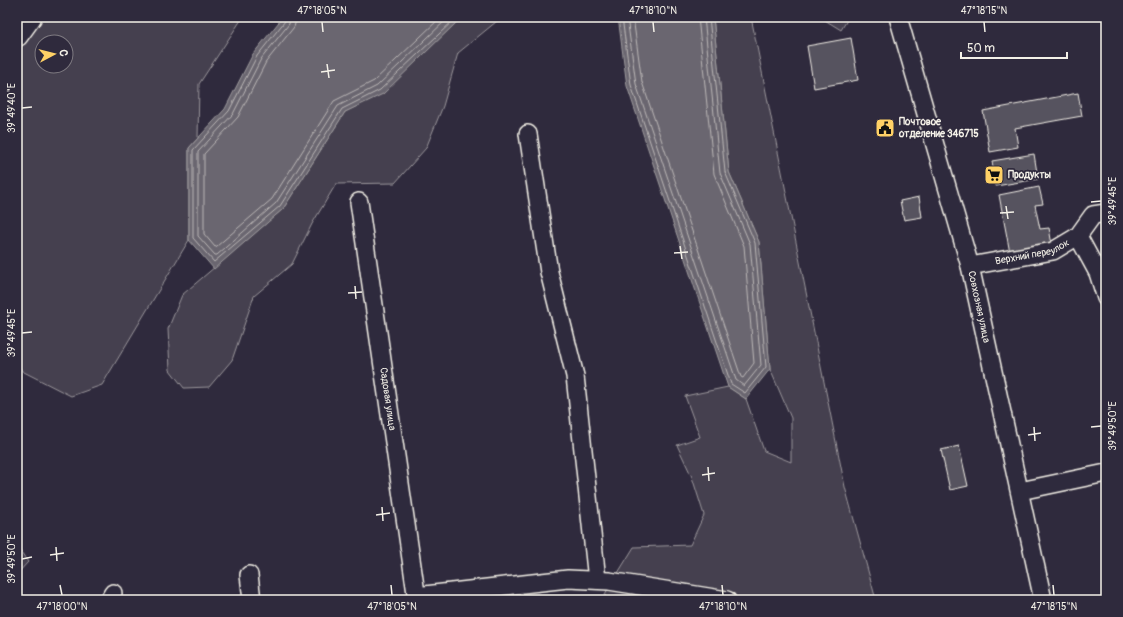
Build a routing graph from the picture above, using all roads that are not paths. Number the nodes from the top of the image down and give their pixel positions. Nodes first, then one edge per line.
1 (30, 17) edge
2 (898, 17) edge
3 (17, 36) edge
4 (528, 134) dead end
5 (360, 202) dead end
6 (1106, 213) edge
7 (1078, 236) junction
8 (970, 266) junction
9 (1106, 298) edge
10 (1106, 473) edge
11 (1020, 491) junction
12 (249, 575) dead end
13 (597, 580) junction
14 (416, 598) edge
15 (252, 600) edge
16 (727, 600) edge
17 (1043, 600) edge

1 - 3 street
2 - 8 street, Совхозная улица
4 - 13 street
5 - 14 street, Садовая улица
6 - 7 street, Верхний переулок
7 - 8 street, Верхний переулок
7 - 9 street
8 - 11 street, Совхозная улица
10 - 11 street
11 - 17 street, Совхозная улица
12 - 15 street
13 - 14 street, Садовая улица
13 - 16 street, Садовая улица

